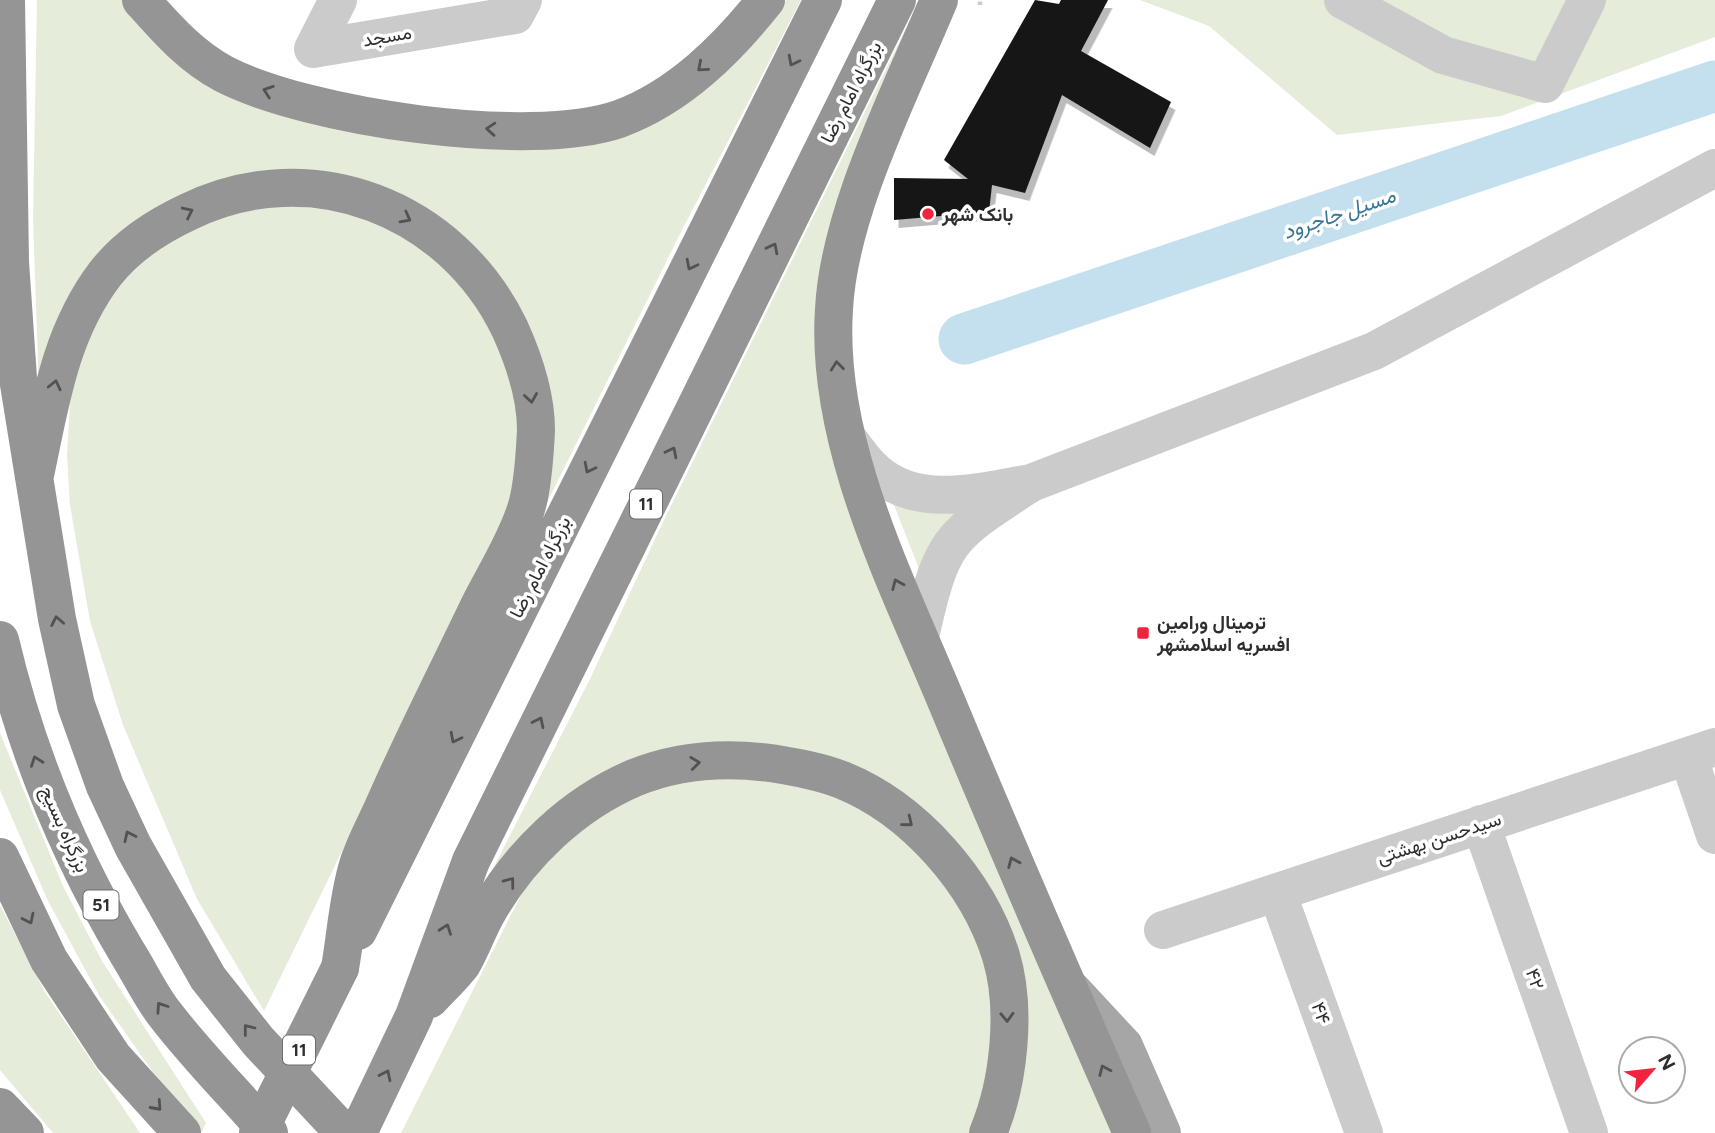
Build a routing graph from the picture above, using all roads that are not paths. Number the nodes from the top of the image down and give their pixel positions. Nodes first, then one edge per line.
1 (6, 0) edge
2 (141, 0) edge
3 (338, 0) edge
4 (766, 0) edge
5 (823, 0) edge
6 (897, 0) edge
7 (939, 0) edge
8 (1343, 0) edge
9 (1587, 0) edge
10 (519, 7) edge
11 (1715, 168) edge
12 (848, 439) junction
13 (34, 475) junction
14 (1031, 482) junction
15 (920, 637) junction
16 (0, 640) edge
17 (1702, 751) edge
18 (1481, 824) junction
19 (1715, 835) edge
20 (0, 857) edge
21 (1277, 892) junction
22 (1163, 930) dead end
23 (340, 968) junction
24 (1067, 985) junction
25 (414, 1016) junction
26 (0, 1107) edge
27 (25, 1133) edge
28 (182, 1133) edge
29 (258, 1133) edge
30 (269, 1133) edge
31 (344, 1133) edge
32 (358, 1133) edge
33 (988, 1133) edge
34 (1132, 1133) edge
35 (1162, 1133) edge
36 (1364, 1133) edge
37 (1589, 1133) edge

1 - 13 highway
4 -> 2 highway
3 - 10 street, مسجد
5 -> 23 highway, بزرگراه امام رضا / 11
25 -> 6 highway, بزرگراه امام رضا / 11
12 -> 7 highway
8 - 9 street
11 - 14 street
12 - 14 street
15 -> 12 highway
13 -> 23 highway
31 -> 13 highway
14 - 15 street
24 -> 15 highway
30 -> 16 highway, بزرگراه بسیج / 51
17 - 18 street, سیدحسن بهشتی
17 - 19 street
18 - 21 street, سیدحسن بهشتی
18 - 37 street, ۴۲
20 -> 28 highway
21 - 22 street, سیدحسن بهشتی
21 - 36 street, ۴۴
23 - 29 highway, بزرگراه امام رضا / 11, bridge
34 -> 24 highway
24 - 35 main road
32 -> 25 highway, بزرگراه امام رضا / 11
25 -> 33 highway
26 - 27 highway

